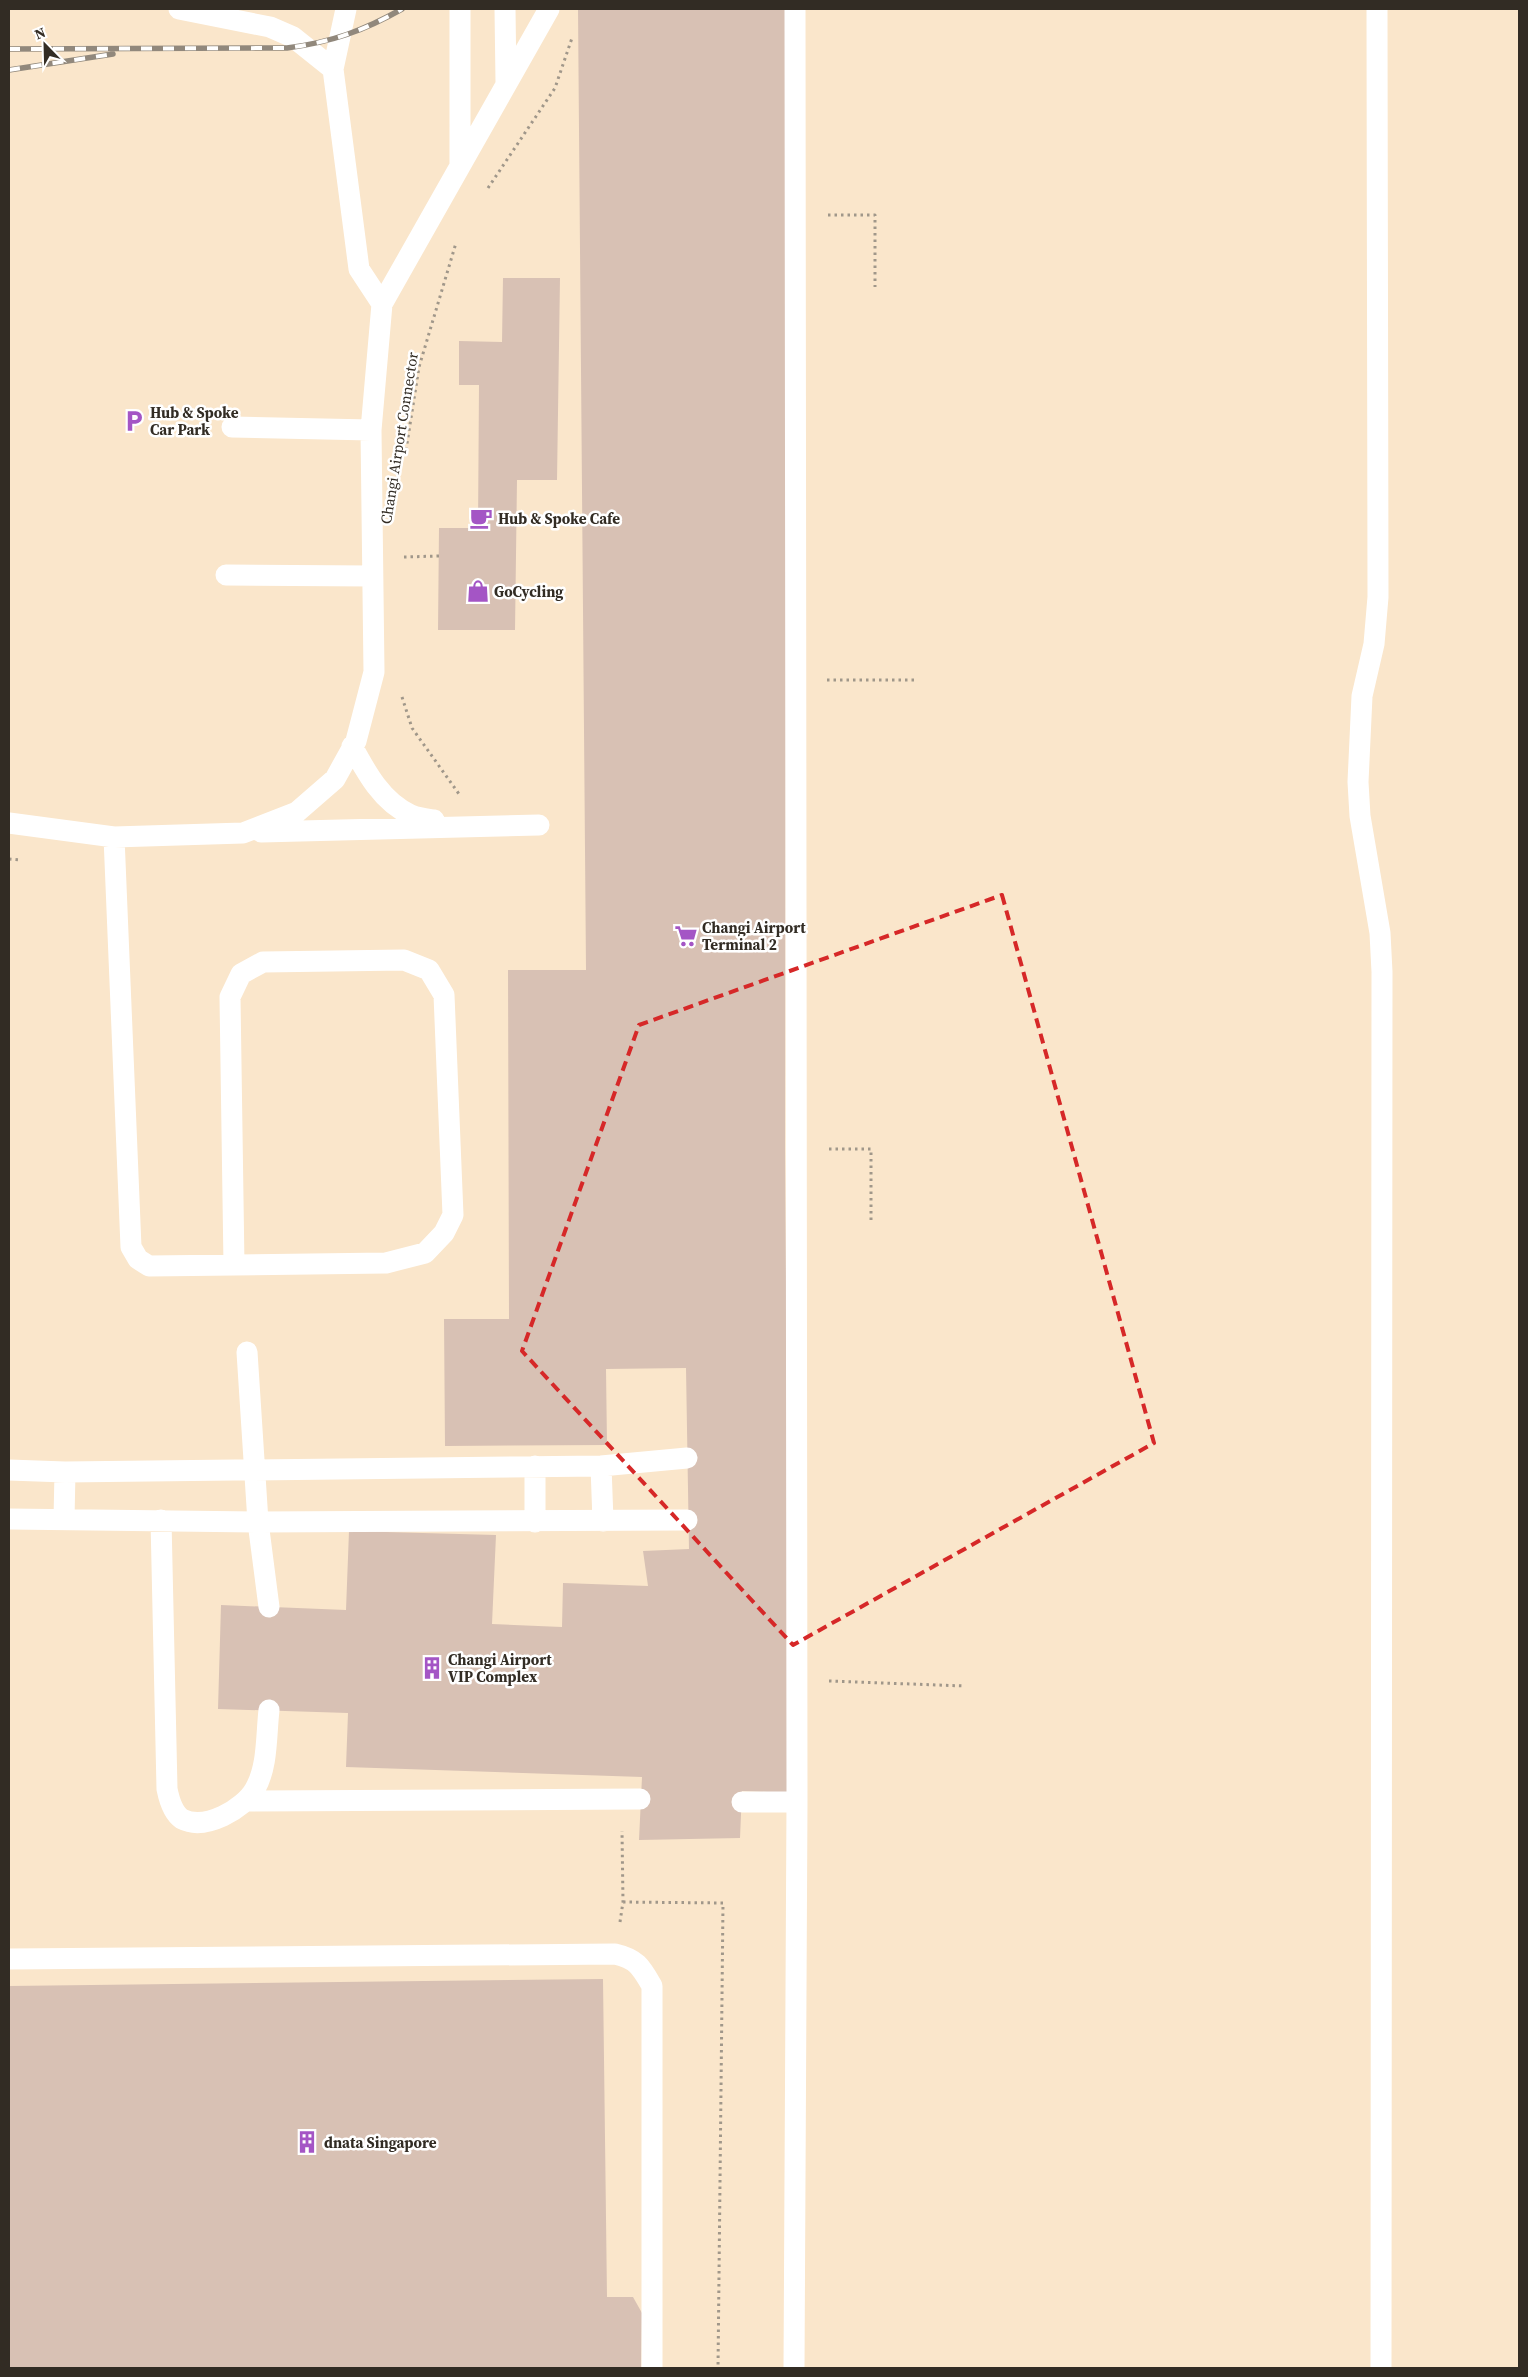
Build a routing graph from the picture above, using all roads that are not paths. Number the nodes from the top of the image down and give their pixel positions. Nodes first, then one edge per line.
1 (178, 9) edge
2 (346, 9) edge
3 (460, 9) edge
4 (505, 9) edge
5 (549, 9) edge
6 (795, 9) edge
7 (1377, 9) edge
8 (332, 69) junction
9 (506, 82) junction
10 (460, 165) junction
11 (382, 304) junction
12 (232, 427) dead end
13 (371, 430) junction
14 (226, 575) dead end
15 (371, 576) junction
16 (352, 746) junction
17 (9, 823) edge
18 (539, 825) dead end
19 (464, 827) junction
20 (243, 833) junction
21 (114, 837) junction
22 (234, 1265) junction
23 (247, 1352) dead end
24 (687, 1458) dead end
25 (535, 1466) junction
26 (601, 1466) junction
27 (9, 1470) edge
28 (254, 1471) junction
29 (65, 1472) junction
30 (9, 1519) edge
31 (64, 1519) junction
32 (160, 1520) junction
33 (688, 1520) dead end
34 (603, 1521) junction
35 (258, 1522) junction
36 (535, 1522) junction
37 (269, 1607) dead end
38 (269, 1710) dead end
39 (631, 1799) road end
40 (246, 1801) junction
41 (742, 1802) dead end
42 (796, 1802) junction
43 (9, 1959) edge
44 (652, 2368) edge
45 (794, 2368) edge
46 (1381, 2368) edge

1 - 8 lane
2 - 8 lane
3 - 10 lane
4 - 9 lane
5 - 9 lane
6 - 42 lane
7 - 46 lane
8 - 11 lane
9 - 10 lane
10 - 11 lane
11 - 13 lane
12 - 13 lane
13 - 15 lane
14 - 15 lane
15 - 16 lane
16 - 19 lane
16 - 20 lane
17 - 21 lane
18 - 19 lane
19 - 20 lane
20 - 21 lane
21 - 22 lane
22 - 22 lane
23 - 28 lane
24 - 26 lane
25 - 26 lane
25 - 28 lane
25 - 36 lane
26 - 34 lane
27 - 29 lane
28 - 29 lane
28 - 35 lane
29 - 31 lane
30 - 31 lane
31 - 32 lane
32 - 35 lane
32 - 40 lane
33 - 34 lane
34 - 36 lane
35 - 36 lane
35 - 37 lane
38 - 40 lane
39 - 40 lane
41 - 42 lane
42 - 45 lane
43 - 44 lane

